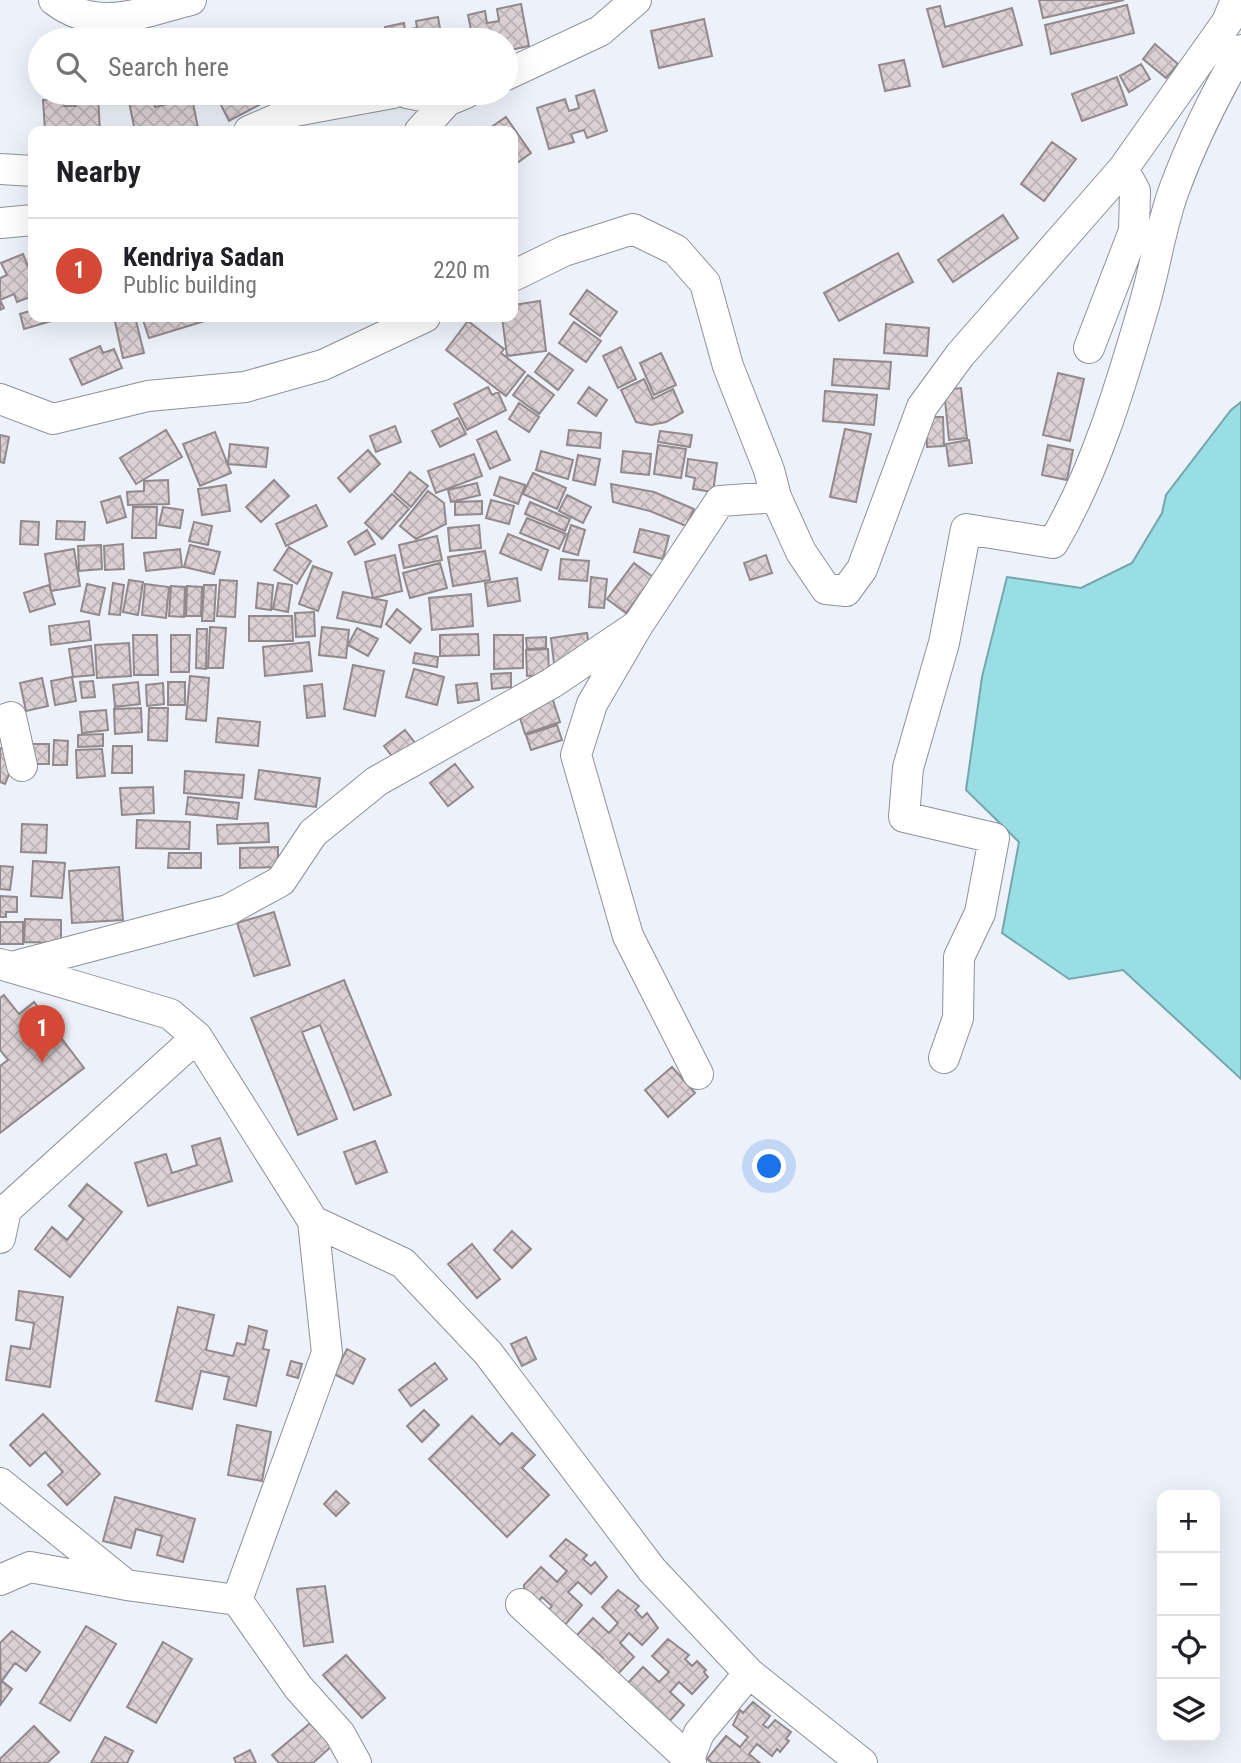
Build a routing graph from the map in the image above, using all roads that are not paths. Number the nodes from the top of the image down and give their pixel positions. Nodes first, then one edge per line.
1 (54, 0) edge
2 (191, 0) edge
3 (636, 0) edge
4 (1236, 0) edge
5 (1241, 50) edge
6 (518, 70) edge
7 (328, 105) edge
8 (448, 105) edge
9 (260, 126) edge
10 (425, 126) edge
11 (0, 169) edge
12 (1123, 169) junction
13 (28, 171) edge
14 (28, 220) edge
15 (0, 223) edge
16 (518, 274) edge
17 (414, 322) edge
18 (1089, 348) dead end
19 (0, 399) edge
20 (776, 497) junction
21 (638, 625) junction
22 (0, 721) edge
23 (22, 766) dead end
24 (6, 966) edge
25 (197, 1037) junction
26 (944, 1058) dead end
27 (698, 1074) dead end
28 (2, 1219) edge
29 (313, 1221) junction
30 (0, 1483) edge
31 (0, 1580) edge
32 (126, 1585) junction
33 (237, 1600) junction
34 (521, 1604) dead end
35 (749, 1673) junction
36 (690, 1761) edge
37 (356, 1763) edge
38 (862, 1763) edge

1 - 2 street
3 - 6 street
4 - 12 street
5 - 26 street
7 - 9 street
8 - 10 street
11 - 13 street
12 - 18 street
12 - 20 street
14 - 15 street
16 - 20 street
17 - 19 street
20 - 21 street
21 - 24 street
21 - 27 street
22 - 23 street
24 - 25 street
25 - 28 street
25 - 29 street
29 - 33 street
29 - 35 street
30 - 32 street
31 - 32 street
32 - 33 street
33 - 37 street
34 - 36 street
35 - 36 street
35 - 38 street

